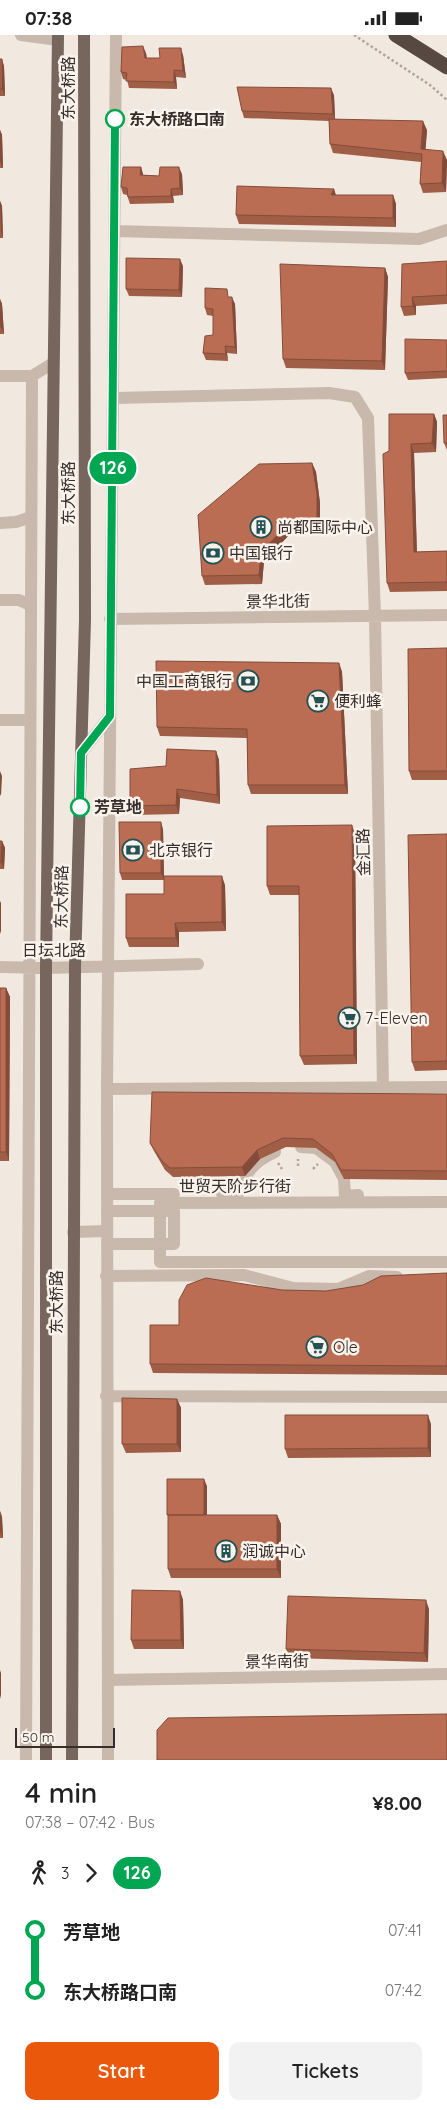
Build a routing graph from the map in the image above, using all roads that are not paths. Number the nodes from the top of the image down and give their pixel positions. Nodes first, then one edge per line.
1 (21, 35) edge
2 (84, 35) edge
3 (116, 35) edge
4 (396, 35) edge
5 (58, 38) edge
6 (447, 67) edge
7 (447, 230) edge
8 (115, 231) junction
9 (54, 363) junction
10 (0, 376) edge
11 (32, 376) junction
12 (114, 398) junction
13 (31, 517) junction
14 (0, 523) edge
15 (0, 600) edge
16 (30, 605) junction
17 (447, 615) edge
18 (375, 616) junction
19 (110, 619) junction
20 (110, 716) junction
21 (0, 720) edge
22 (30, 720) junction
23 (81, 753) junction
24 (198, 964) dead end
25 (108, 966) junction
26 (0, 967) edge
27 (28, 967) junction
28 (76, 967) junction
29 (46, 968) junction
30 (383, 1087) junction
31 (447, 1087) edge
32 (107, 1089) junction
33 (447, 1193) edge
34 (107, 1194) junction
35 (447, 1202) edge
36 (107, 1211) junction
37 (160, 1211) junction
38 (73, 1232) junction
39 (107, 1237) junction
40 (160, 1244) junction
41 (447, 1262) edge
42 (106, 1276) junction
43 (408, 1277) edge
44 (106, 1396) junction
45 (447, 1397) edge
46 (447, 1674) edge
47 (108, 1680) junction
48 (26, 1760) edge
49 (46, 1760) edge
50 (72, 1760) edge
51 (108, 1760) edge

1 - 5 street
2 - 23 main road, 东大桥路
3 - 8 street
4 - 6 highway
5 - 9 main road, 东大桥路
7 - 8 street
8 - 12 street
9 - 11 street
9 - 29 main road, 东大桥路
10 - 11 street
11 - 13 street
12 - 18 street, 金汇路
12 - 19 street
13 - 14 street
13 - 16 street
15 - 16 street
16 - 22 street
17 - 18 street, 景华北街
18 - 19 street, 景华北街
18 - 30 street, 金汇路
19 - 20 street
20 - 23 street
20 - 25 street
21 - 22 street
22 - 27 street
23 - 28 main road, 东大桥路
24 - 25 street, 日坛北路
25 - 28 street, 日坛北路
25 - 32 street
26 - 27 street, 日坛北路
27 - 29 street, 日坛北路
27 - 48 street
28 - 29 street, 日坛北路
28 - 38 main road, 东大桥路
29 - 49 main road, 东大桥路
30 - 31 street
30 - 32 street
32 - 34 street
33 - 34 street
34 - 36 street
35 - 37 street, 世贸天阶步行街
36 - 37 street
36 - 39 street
37 - 40 street
38 - 39 street
38 - 50 main road, 东大桥路
39 - 40 street
39 - 42 street
40 - 41 street
42 - 43 street
42 - 44 street
44 - 45 street
44 - 47 street
46 - 47 street, 景华南街
47 - 51 street

